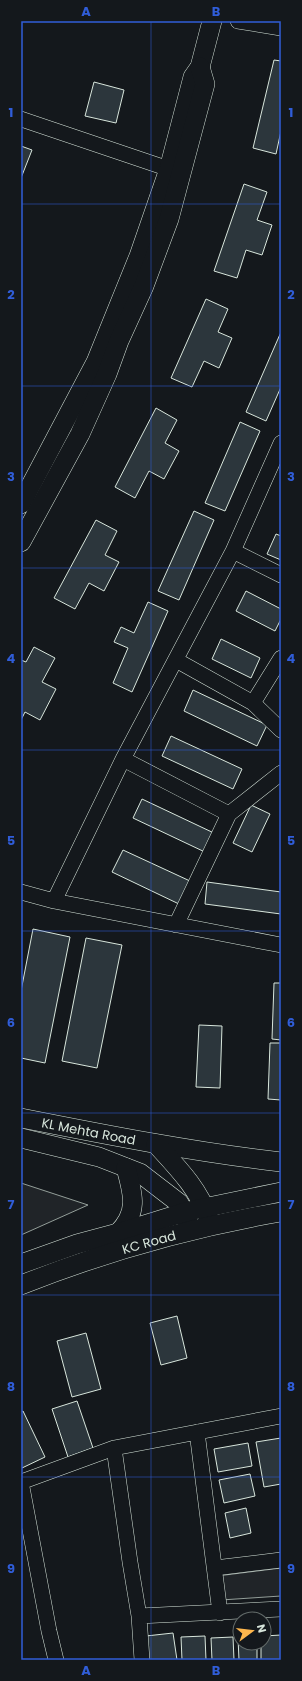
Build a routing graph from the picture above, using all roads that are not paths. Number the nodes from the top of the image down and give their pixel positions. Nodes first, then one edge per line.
1 (212, 21) edge
2 (238, 21) edge
3 (281, 28) edge
4 (21, 119) edge
5 (182, 145) junction
6 (169, 168) junction
7 (281, 442) edge
8 (26, 505) edge
9 (21, 542) edge
10 (233, 551) junction
11 (281, 575) edge
12 (281, 658) edge
13 (176, 660) junction
14 (253, 702) junction
15 (281, 730) edge
16 (123, 759) junction
17 (281, 773) edge
18 (229, 814) junction
19 (21, 892) edge
20 (54, 901) junction
21 (176, 925) junction
22 (281, 945) edge
23 (21, 1118) edge
24 (21, 1138) edge
25 (156, 1144) junction
26 (281, 1162) edge
27 (126, 1168) junction
28 (281, 1192) edge
29 (205, 1207) junction
30 (184, 1212) junction
31 (281, 1212) edge
32 (212, 1226) junction
33 (191, 1231) junction
34 (118, 1233) junction
35 (21, 1264) edge
36 (21, 1285) edge
37 (281, 1416) edge
38 (196, 1432) junction
39 (114, 1448) junction
40 (21, 1482) edge
41 (281, 1560) edge
42 (215, 1568) junction
43 (281, 1609) edge
44 (220, 1613) junction
45 (139, 1616) junction
46 (56, 1660) edge
47 (142, 1660) edge

1 - 5 street
2 - 3 street
4 - 6 street
5 - 6 street
5 - 8 street
6 - 8 street
7 - 10 street
8 - 9 street
10 - 11 street
10 - 13 street
12 - 14 street
13 - 14 street
13 - 16 street
14 - 15 street
16 - 18 street
16 - 20 street
17 - 18 street
18 - 21 street
19 - 20 street
20 - 21 street
21 - 22 street
23 - 25 street, KL Mehta Road
24 - 27 street, KL Mehta Road
25 - 26 street, KL Mehta Road
25 - 29 street
27 - 30 street, KL Mehta Road
27 - 34 street
28 - 29 street
29 - 30 street
29 - 32 street
30 - 33 street, KL Mehta Road
30 - 34 street
31 - 32 street, KC Road
32 - 33 street, KC Road
33 - 36 street, KC Road
34 - 35 street
37 - 38 street
38 - 39 street
38 - 42 street
39 - 40 street
39 - 45 street
40 - 46 street
41 - 42 street
42 - 44 street
43 - 44 street
44 - 45 street
45 - 47 street

